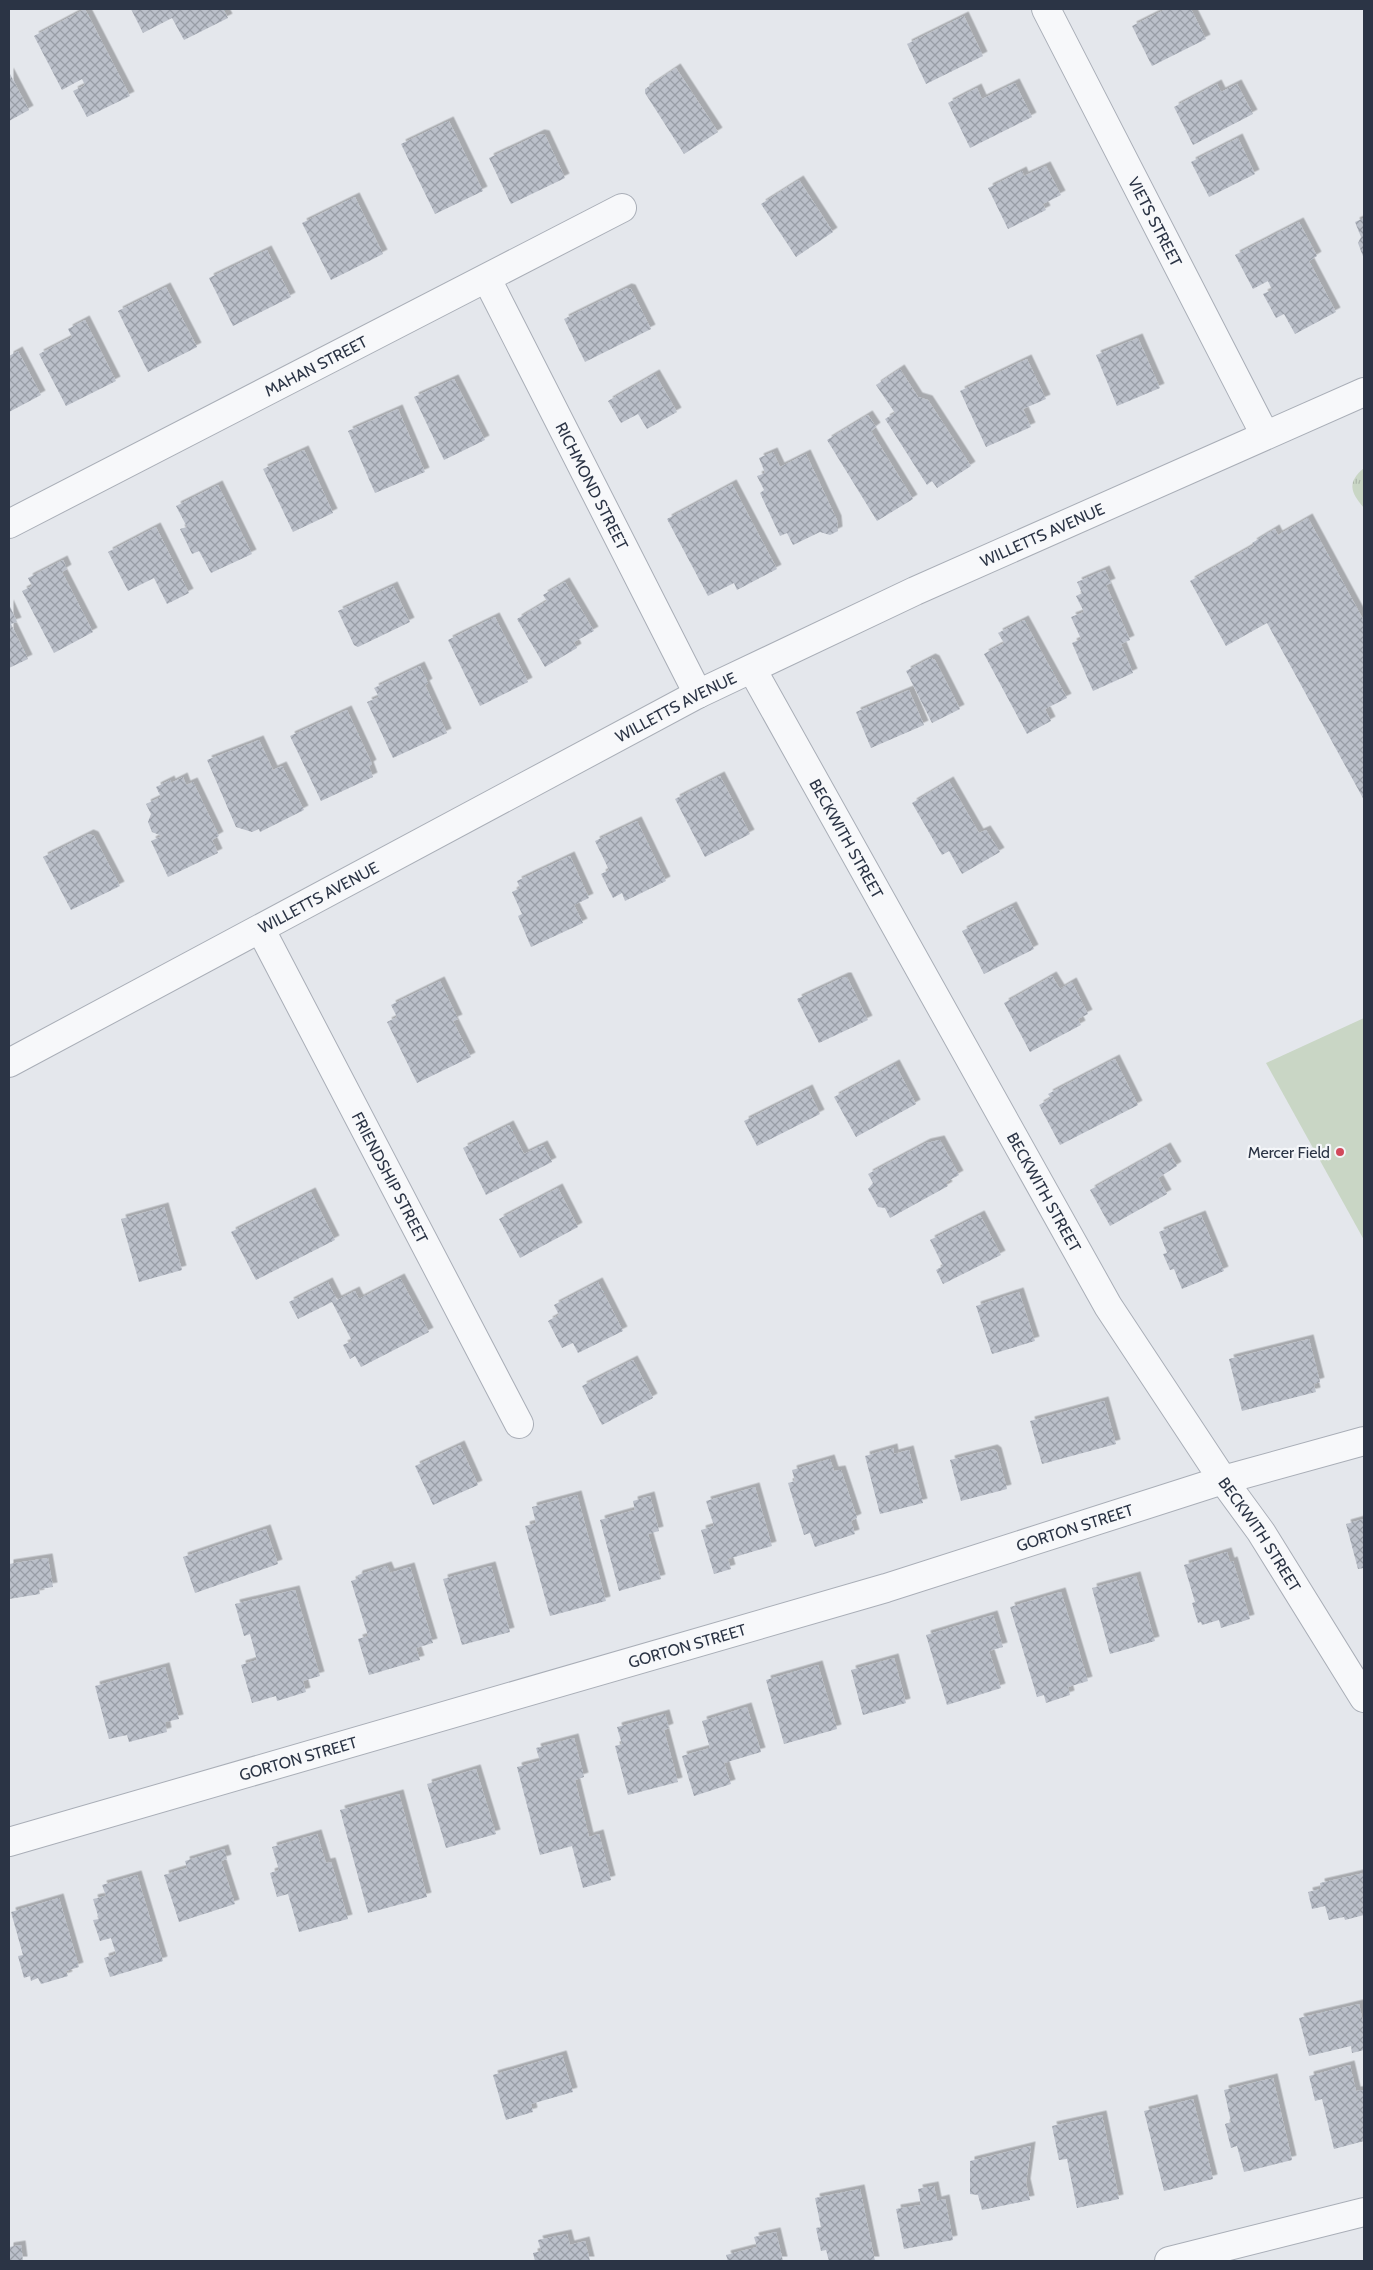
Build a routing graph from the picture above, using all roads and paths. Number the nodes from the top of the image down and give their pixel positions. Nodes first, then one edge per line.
1 (1046, 9) edge
2 (622, 208) dead end
3 (487, 278) junction
4 (1364, 392) edge
5 (1265, 435) junction
6 (9, 524) edge
7 (752, 669) junction
8 (698, 694) junction
9 (261, 930) junction
10 (9, 1063) edge
11 (519, 1424) dead end
12 (1364, 1441) edge
13 (1222, 1480) junction
14 (1364, 1698) edge
15 (9, 1842) edge
16 (1364, 2212) edge
17 (1169, 2261) edge

1 - 5 street, VIETS STREET
2 - 3 street, MAHAN STREET
3 - 6 street, MAHAN STREET
3 - 8 street, RICHMOND STREET
4 - 5 street, WILLETTS AVENUE
5 - 7 street, WILLETTS AVENUE
7 - 8 street, WILLETTS AVENUE
7 - 13 street, BECKWITH STREET
8 - 9 street, WILLETTS AVENUE
9 - 10 street, WILLETTS AVENUE
9 - 11 street, FRIENDSHIP STREET
12 - 13 street, GORTON STREET
13 - 14 street, BECKWITH STREET
13 - 15 street, GORTON STREET
16 - 17 street

